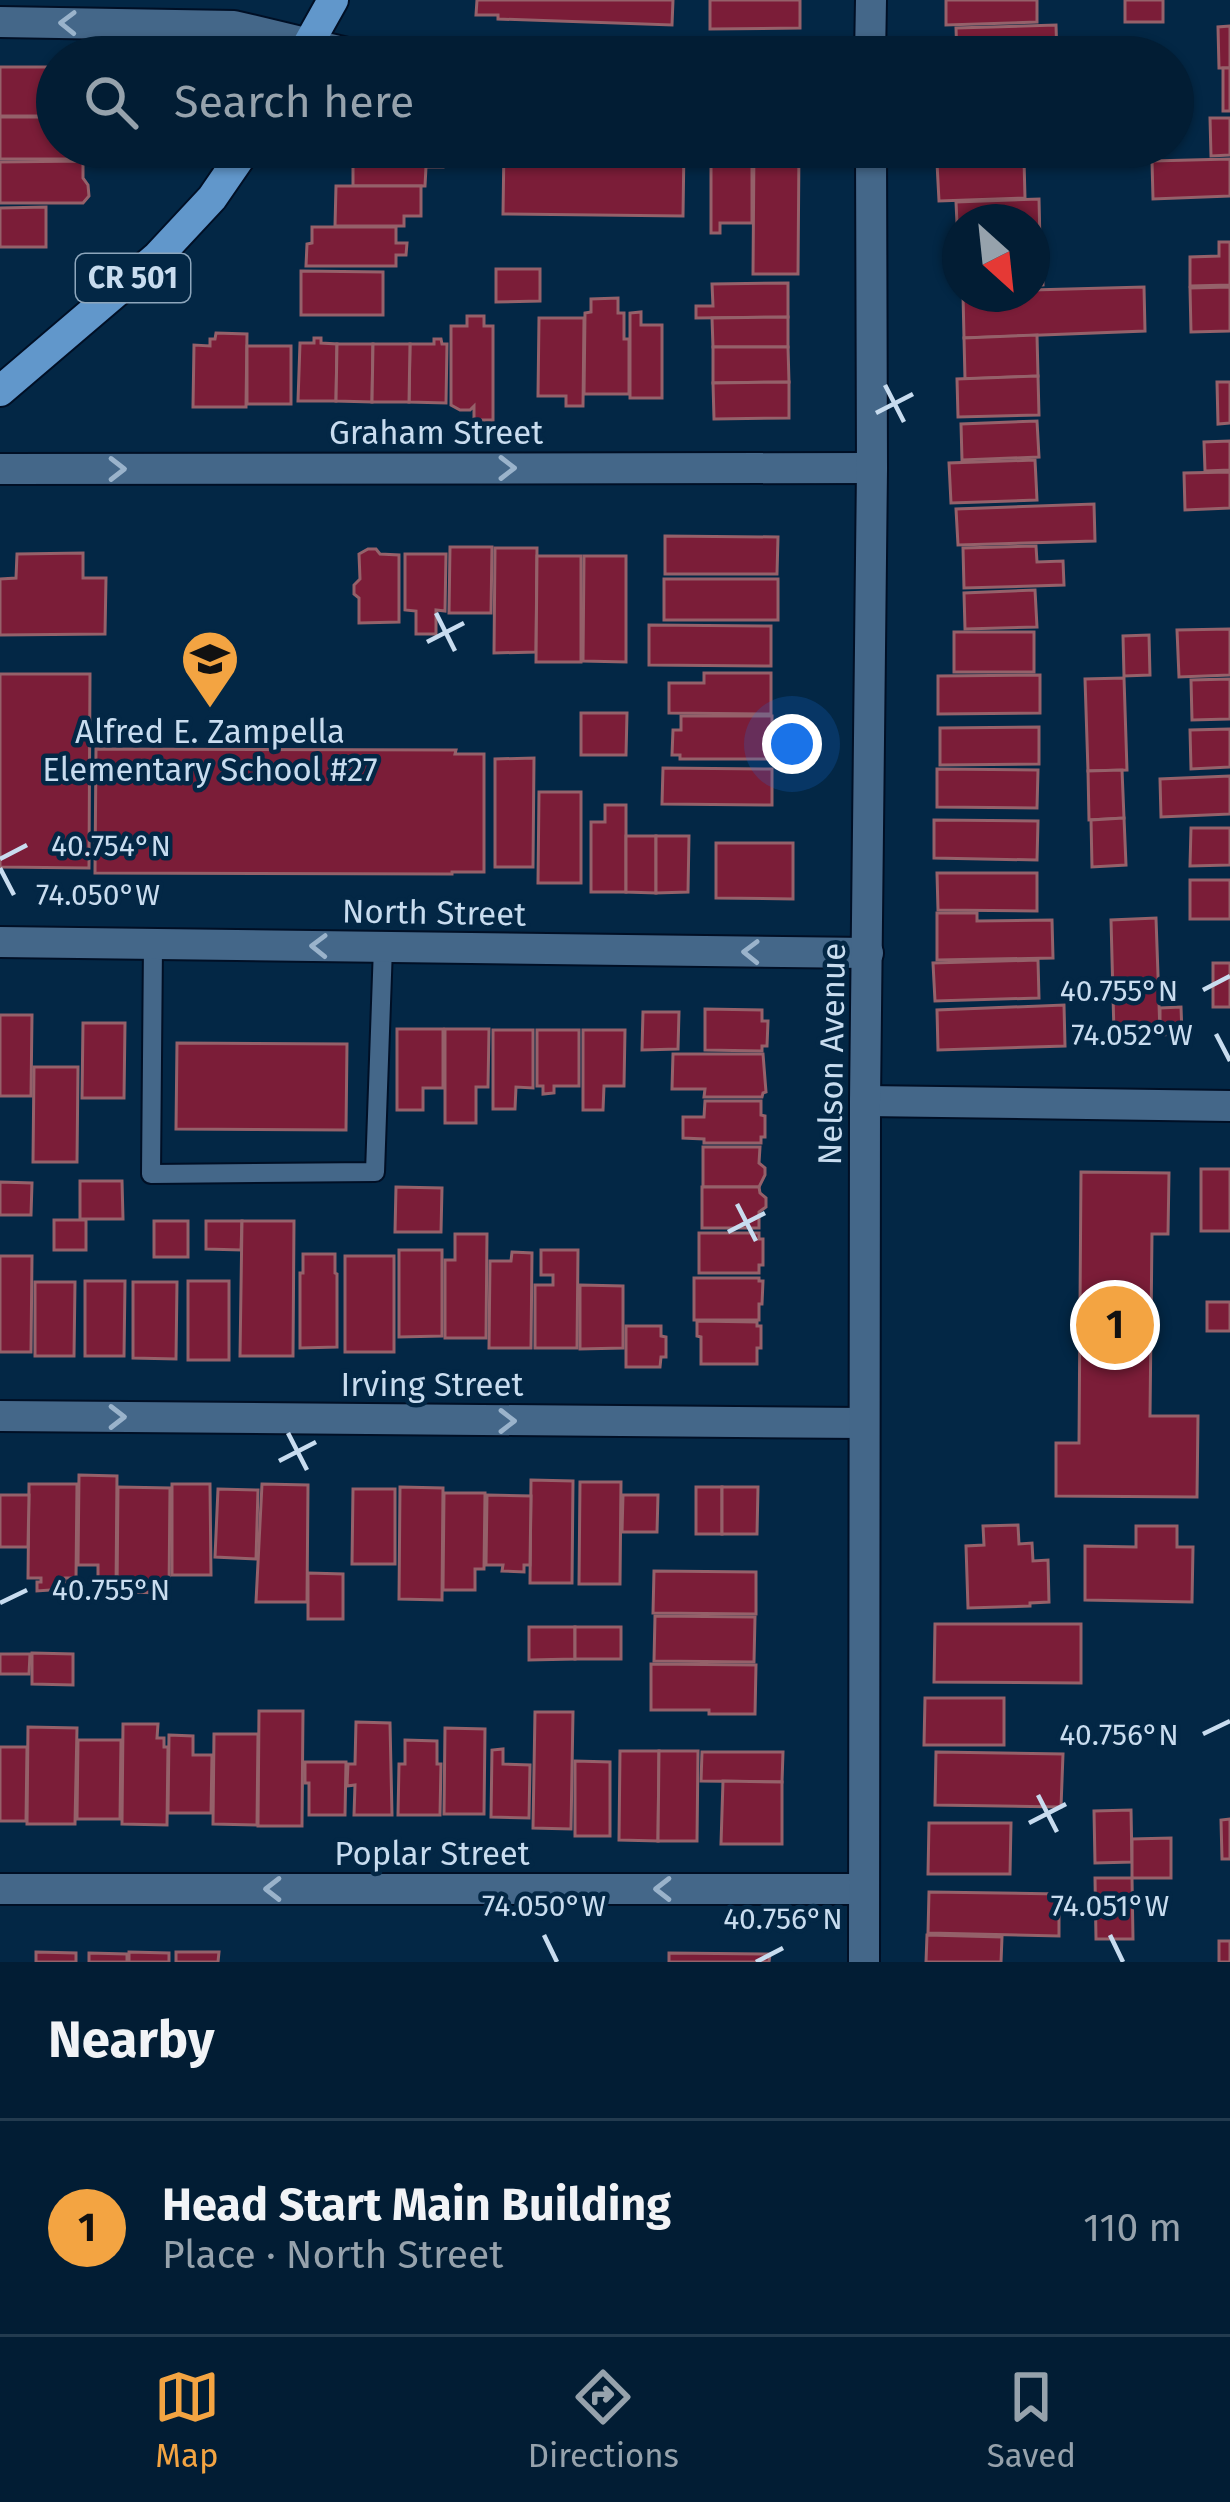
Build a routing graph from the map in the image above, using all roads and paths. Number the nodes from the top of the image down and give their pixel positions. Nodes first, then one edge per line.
1 (333, 0) edge
2 (871, 0) edge
3 (0, 22) edge
4 (264, 36) edge
5 (313, 36) edge
6 (871, 36) edge
7 (233, 168) edge
8 (871, 168) edge
9 (0, 391) edge
10 (872, 468) junction
11 (0, 469) edge
12 (0, 942) edge
13 (152, 944) junction
14 (383, 947) junction
15 (868, 953) junction
16 (865, 1100) junction
17 (1230, 1106) edge
18 (0, 1416) edge
19 (864, 1424) junction
20 (0, 1888) edge
21 (864, 1889) junction
22 (864, 1962) edge

1 - 5 main road
2 - 6 street
4 -> 3 street
7 - 9 main road, CR 501
8 - 10 street, Nelson Avenue
11 -> 10 street, Graham Street
10 - 15 street, Nelson Avenue
12 - 13 street, North Street
14 -> 13 street, North Street
13 - 14 lane
15 -> 14 street, North Street
15 - 16 street, Nelson Avenue
16 - 17 street
16 - 19 street, Nelson Avenue
18 -> 19 street, Irving Street
19 - 21 street, Nelson Avenue
21 -> 20 street, Poplar Street
21 - 22 street, Nelson Avenue

